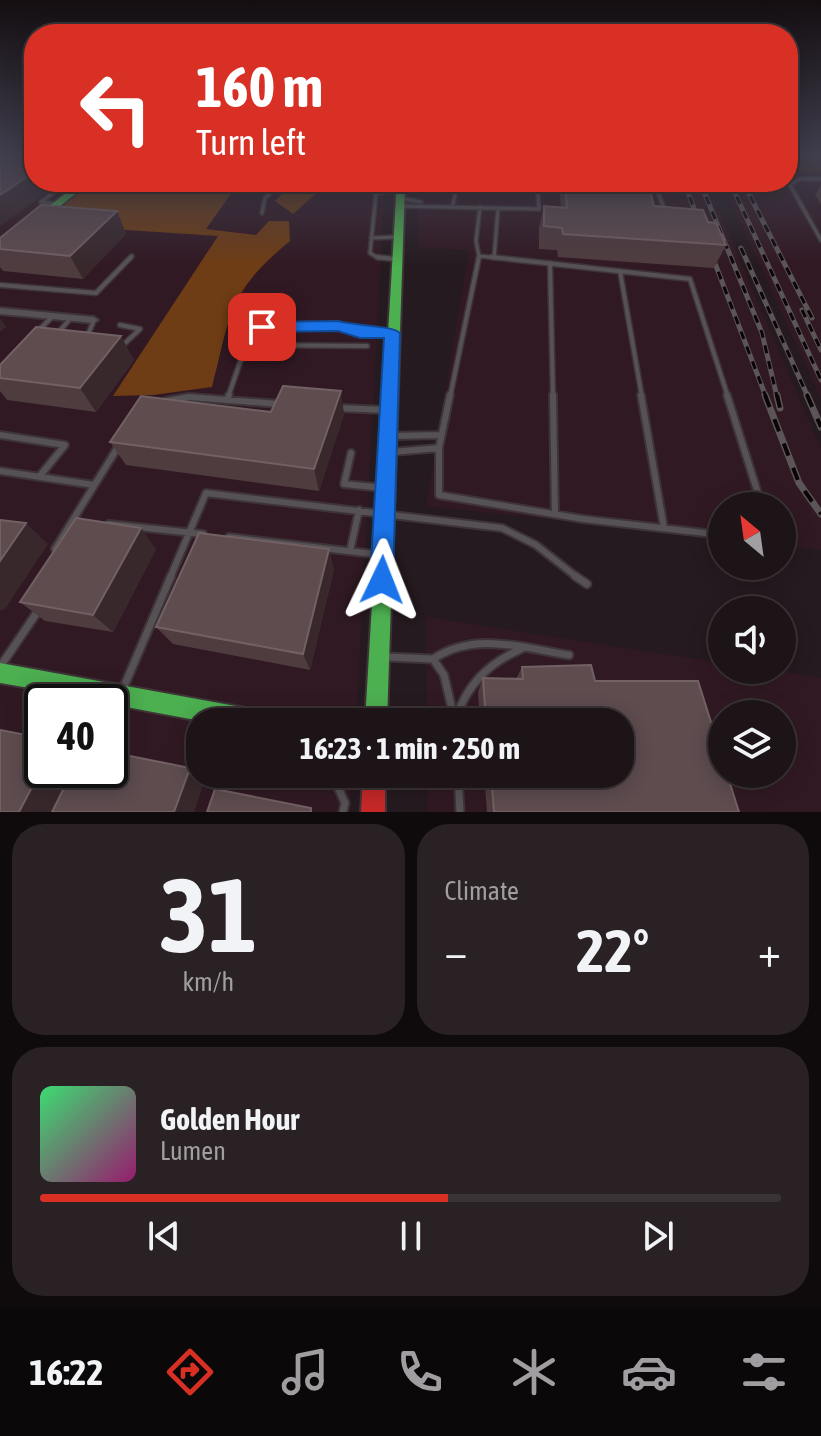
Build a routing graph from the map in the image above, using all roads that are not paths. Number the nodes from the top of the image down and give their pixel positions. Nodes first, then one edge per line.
1 (54, 192) edge
2 (73, 192) edge
3 (271, 192) edge
4 (456, 192) edge
5 (538, 192) edge
6 (658, 192) edge
7 (794, 192) edge
8 (400, 193) edge
9 (430, 204) junction
10 (57, 205) junction
11 (453, 205) junction
12 (480, 207) junction
13 (498, 209) junction
14 (262, 213) dead end
15 (668, 217) edge
16 (26, 228) edge
17 (396, 237) junction
18 (371, 238) junction
19 (821, 240) edge
20 (132, 256) dead end
21 (479, 256) junction
22 (494, 258) junction
23 (395, 259) junction
24 (550, 263) junction
25 (620, 271) junction
26 (0, 285) edge
27 (0, 311) edge
28 (53, 316) junction
29 (71, 318) junction
30 (94, 320) joint
31 (120, 325) dead end
32 (392, 333) junction
33 (32, 338) edge
34 (51, 341) edge
35 (93, 342) edge
36 (107, 344) edge
37 (246, 345) junction
38 (367, 346) dead end
39 (227, 400) junction
40 (158, 402) edge
41 (290, 404) edge
42 (322, 407) edge
43 (389, 410) junction
44 (0, 435) edge
45 (441, 435) junction
46 (388, 436) junction
47 (124, 438) edge
48 (439, 448) junction
49 (351, 453) dead end
50 (387, 453) junction
51 (0, 471) edge
52 (39, 477) junction
53 (94, 485) junction
54 (385, 488) junction
55 (758, 492) edge
56 (359, 510) junction
57 (384, 512) junction
58 (555, 514) junction
59 (97, 522) edge
60 (664, 528) junction
61 (189, 532) junction
62 (708, 533) edge
63 (207, 535) edge
64 (222, 536) edge
65 (350, 551) junction
66 (383, 555) junction
67 (71, 559) edge
68 (587, 584) dead end
69 (47, 598) edge
70 (521, 649) junction
71 (569, 655) dead end
72 (378, 656) junction
73 (433, 659) junction
74 (0, 667) edge
75 (0, 673) edge
76 (57, 684) edge
77 (125, 684) edge
78 (128, 698) edge
79 (376, 708) edge
80 (452, 708) edge
81 (459, 708) edge
82 (186, 709) edge
83 (222, 788) edge
84 (338, 788) edge
85 (374, 788) edge
86 (459, 788) edge
87 (214, 812) edge
88 (343, 812) edge
89 (373, 812) edge
90 (460, 812) edge

1 - 10 lane
2 - 10 street
3 - 14 lane
4 - 11 lane
5 - 13 lane
6 - 15 lane
7 - 19 lane
8 - 9 lane
8 - 9 lane
8 - 17 street
8 - 18 lane
9 - 11 lane
10 - 16 street
11 - 12 lane
12 - 13 lane
12 - 21 lane
13 - 22 lane
17 - 18 lane
17 - 23 street
18 - 23 lane
20 - 26 lane
21 - 22 lane
21 - 45 lane
22 - 24 lane
23 - 32 street
24 - 25 lane
24 - 58 lane
25 - 55 lane
25 - 60 lane
27 - 28 street
28 - 29 street
28 - 33 lane
29 - 30 street
29 - 34 lane
30 - 35 lane
31 - 36 lane
32 - 37 lane
32 - 43 street
37 - 38 lane
37 - 39 lane
39 - 40 lane
39 - 41 lane
42 - 43 lane
43 - 46 street
44 - 52 lane
45 - 46 lane
45 - 48 lane
46 - 50 street
47 - 53 lane
48 - 50 lane
48 - 58 lane
49 - 54 lane
50 - 54 street
51 - 52 lane
52 - 53 lane
53 - 67 lane
54 - 57 street
56 - 57 lane
56 - 61 lane
56 - 65 lane
57 - 66 street
57 - 68 lane
58 - 60 lane
59 - 61 lane
60 - 62 lane
61 - 63 lane
61 - 77 lane
64 - 65 lane
65 - 66 lane
66 - 72 street
69 - 74 lane
70 - 71 lane
70 - 73 lane
70 - 81 lane
72 - 73 lane
72 - 79 street
73 - 80 lane
75 - 76 street
78 - 82 street
83 - 87 lane
84 - 88 lane
85 - 89 street
86 - 90 lane

